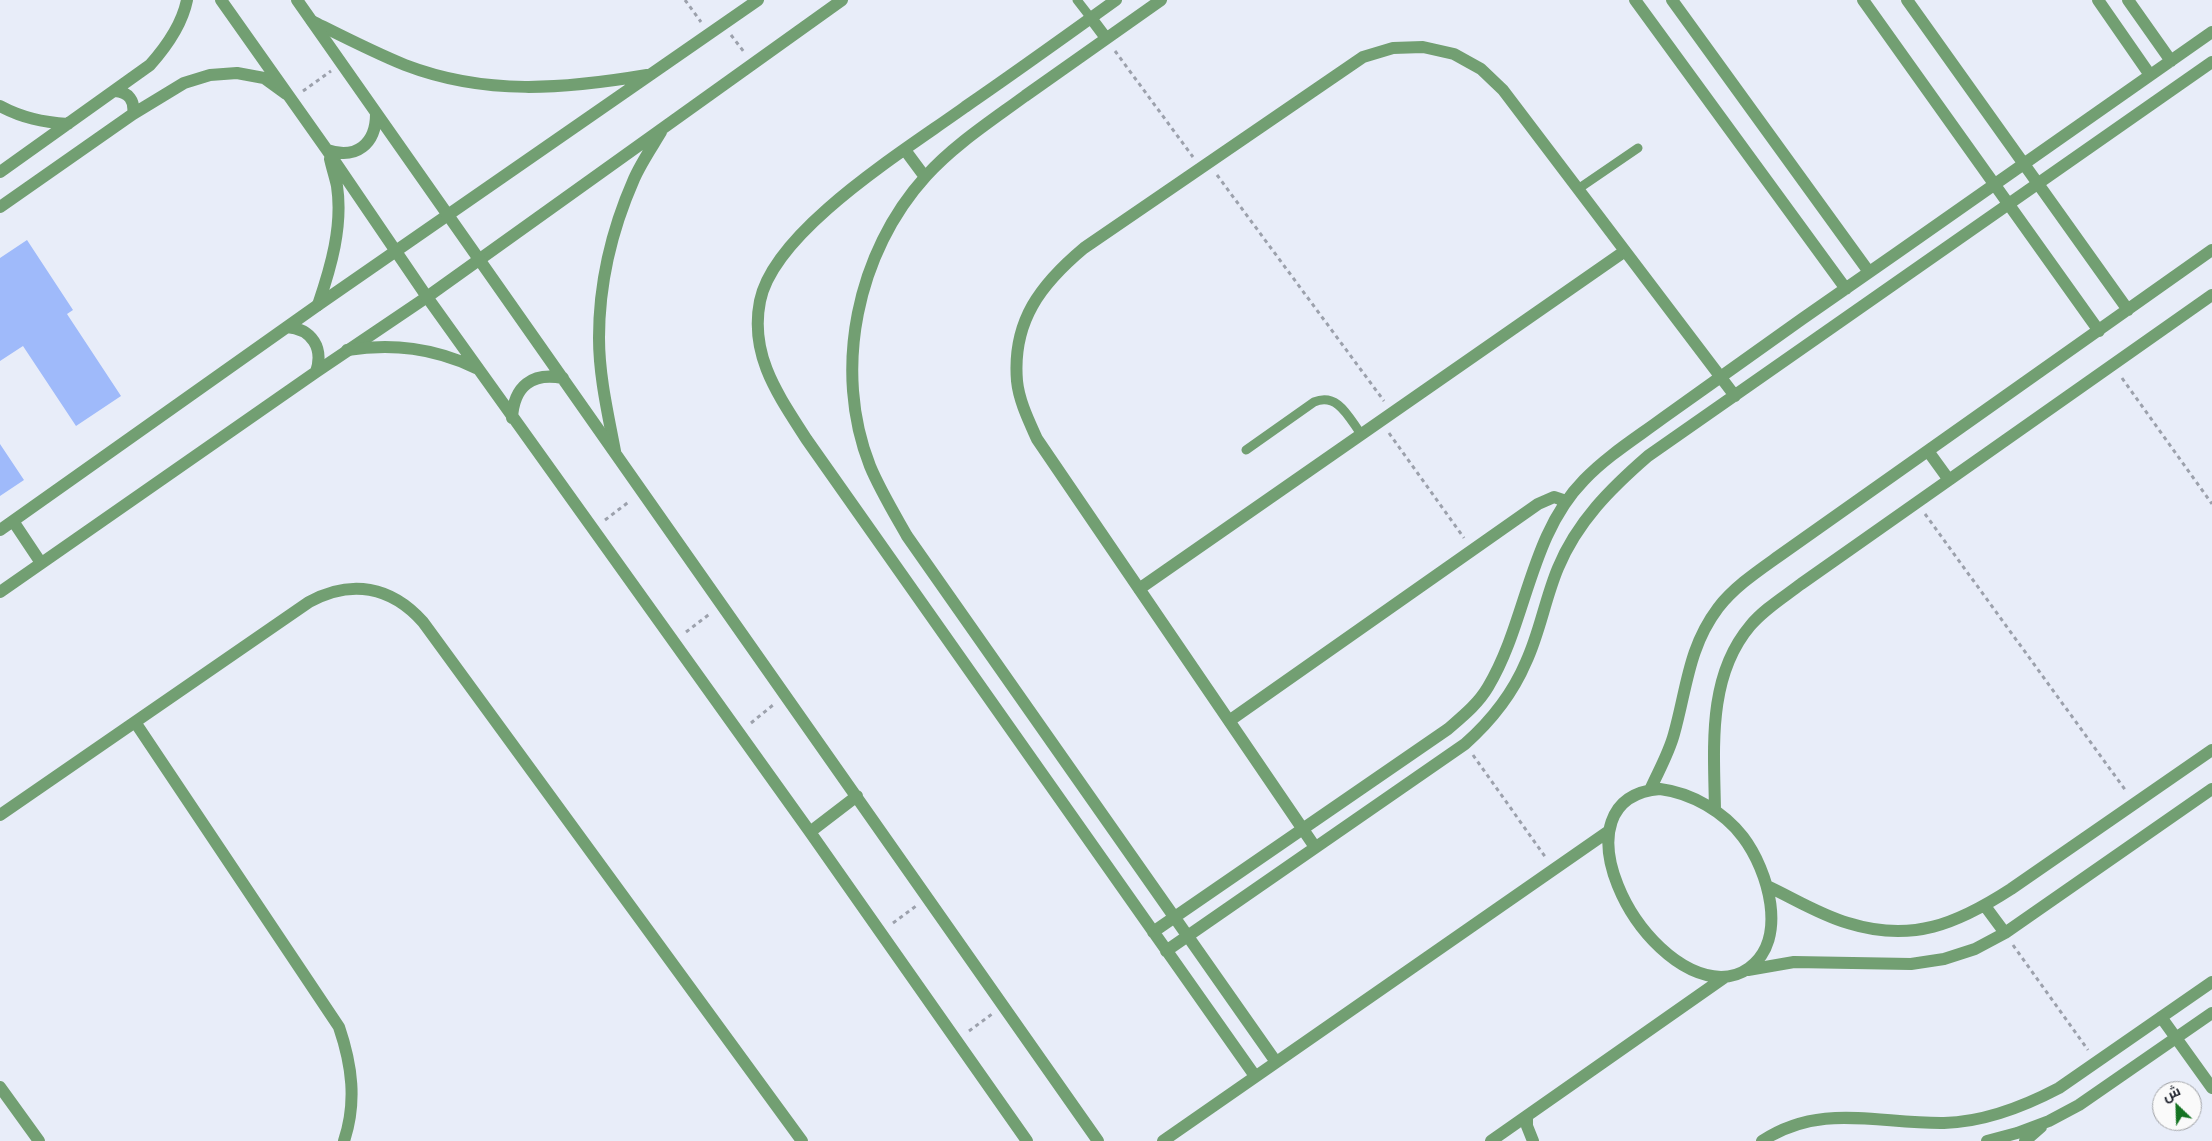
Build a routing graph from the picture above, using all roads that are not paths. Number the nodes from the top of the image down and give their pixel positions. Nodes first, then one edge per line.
1 (188, 0) edge
2 (221, 0) edge
3 (297, 0) edge
4 (758, 0) edge
5 (842, 0) edge
6 (1077, 0) edge
7 (1116, 0) edge
8 (1161, 0) edge
9 (1635, 0) edge
10 (1672, 0) edge
11 (1863, 0) edge
12 (1908, 0) edge
13 (2098, 0) edge
14 (2128, 0) edge
15 (1091, 18) junction
16 (312, 21) junction
17 (2212, 32) edge
18 (1106, 38) junction
19 (2171, 61) junction
20 (2212, 62) edge
21 (652, 75) junction
22 (2150, 75) junction
23 (115, 92) junction
24 (288, 97) junction
25 (0, 106) edge
26 (133, 114) junction
27 (376, 114) junction
28 (68, 124) junction
29 (662, 129) junction
30 (1638, 148) dead end
31 (327, 150) junction
32 (905, 150) junction
33 (2024, 164) junction
34 (0, 172) edge
35 (925, 177) junction
36 (1995, 184) junction
37 (2038, 184) junction
38 (1578, 189) junction
39 (2009, 204) junction
40 (0, 207) edge
41 (448, 215) junction
42 (2212, 250) edge
43 (1625, 251) junction
44 (396, 252) junction
45 (479, 259) junction
46 (1869, 272) junction
47 (1846, 289) junction
48 (2212, 295) edge
49 (427, 297) junction
50 (318, 305) junction
51 (2128, 310) junction
52 (287, 327) junction
53 (2099, 331) junction
54 (348, 350) junction
55 (478, 369) junction
56 (316, 372) junction
57 (1720, 377) junction
58 (563, 378) junction
59 (1735, 396) junction
60 (512, 418) junction
61 (1361, 434) junction
62 (1246, 450) dead end
63 (615, 451) junction
64 (1928, 451) junction
65 (1949, 480) junction
66 (1566, 501) junction
67 (13, 521) junction
68 (0, 530) edge
69 (41, 563) junction
70 (1139, 589) junction
71 (0, 592) edge
72 (134, 722) junction
73 (1229, 722) junction
74 (2212, 750) edge
75 (1650, 790) junction
76 (2212, 790) edge
77 (857, 796) junction
78 (1715, 810) junction
79 (0, 815) edge
80 (1302, 829) junction
81 (1609, 831) junction
82 (810, 832) junction
83 (1315, 847) junction
84 (1767, 886) junction
85 (1985, 906) junction
86 (1174, 917) junction
87 (1153, 932) junction
88 (2005, 933) junction
89 (1188, 936) junction
90 (1166, 951) junction
91 (1746, 970) junction
92 (1725, 977) junction
93 (2212, 982) edge
94 (2212, 1013) edge
95 (2161, 1017) junction
96 (2176, 1038) junction
97 (1276, 1062) junction
98 (1255, 1076) junction
99 (0, 1087) edge
100 (2212, 1088) edge
101 (1527, 1116) junction
102 (2049, 1121) junction
103 (39, 1141) edge
104 (344, 1141) edge
105 (802, 1141) edge
106 (1027, 1141) edge
107 (1098, 1141) edge
108 (1163, 1141) edge
109 (1491, 1141) edge
110 (1533, 1141) edge
111 (1762, 1141) edge
112 (1987, 1141) edge
113 (2025, 1141) edge

1 - 23 street
2 - 24 street
3 - 16 street
4 - 21 street
5 - 29 street
6 - 15 lane
7 - 15 street
8 - 18 street
9 - 47 street
10 - 46 street
11 - 36 street
12 - 33 street
13 - 22 street
14 - 19 street
15 - 18 street
15 - 32 street
16 - 21 street
16 - 27 street
17 - 19 street
18 - 35 street
19 - 22 street
20 - 37 street
21 - 41 street
22 - 33 street
23 - 26 street
23 - 28 street
24 - 26 street
24 - 31 street
25 - 28 street
26 - 40 street
27 - 31 street
27 - 41 street
28 - 34 street
29 - 45 street
29 - 63 street
30 - 38 lane
31 - 44 street
31 - 50 street
32 - 35 street
32 - 87 street
33 - 36 street
33 - 37 street
35 - 86 street
36 - 39 street
36 - 46 street
37 - 39 street
37 - 51 street
38 - 43 street
38 - 70 street
39 - 53 street
39 - 59 street
41 - 44 street
41 - 45 street
42 - 51 street
43 - 57 street
43 - 61 street
44 - 49 street
44 - 50 street
45 - 49 street
45 - 58 street
46 - 47 street
47 - 57 street
48 - 65 street
49 - 54 street
49 - 55 street
50 - 52 street
51 - 53 street
52 - 56 street
52 - 67 street
53 - 64 street
54 - 55 street
54 - 56 street
55 - 60 street
56 - 69 street
57 - 59 street
57 - 66 street
58 - 60 street
58 - 63 street
59 - 83 street
60 - 82 street
61 - 62 lane
61 - 70 street
63 - 77 street
64 - 65 street
64 - 75 street
65 - 78 street
66 - 73 street
66 - 80 street
67 - 68 street
67 - 69 street
69 - 71 street
70 - 73 street
72 - 79 street
72 - 104 street
72 - 105 street
73 - 80 street
74 - 85 street
75 - 78 street
75 - 81 street
76 - 88 street
77 - 82 street
77 - 107 street
78 - 84 street
80 - 83 street
80 - 86 street
81 - 92 street
81 - 97 street
82 - 106 street
83 - 89 street
84 - 85 street
84 - 91 street
85 - 88 street
86 - 87 street
86 - 89 street
87 - 90 street
88 - 91 street
89 - 90 street
89 - 97 street
90 - 98 street
91 - 92 street
92 - 101 street
93 - 95 street
94 - 96 street
95 - 96 street
95 - 111 street
96 - 100 street
96 - 102 street
97 - 98 street
98 - 108 street
99 - 103 street
101 - 109 street
101 - 110 street
102 - 112 street
102 - 113 street

